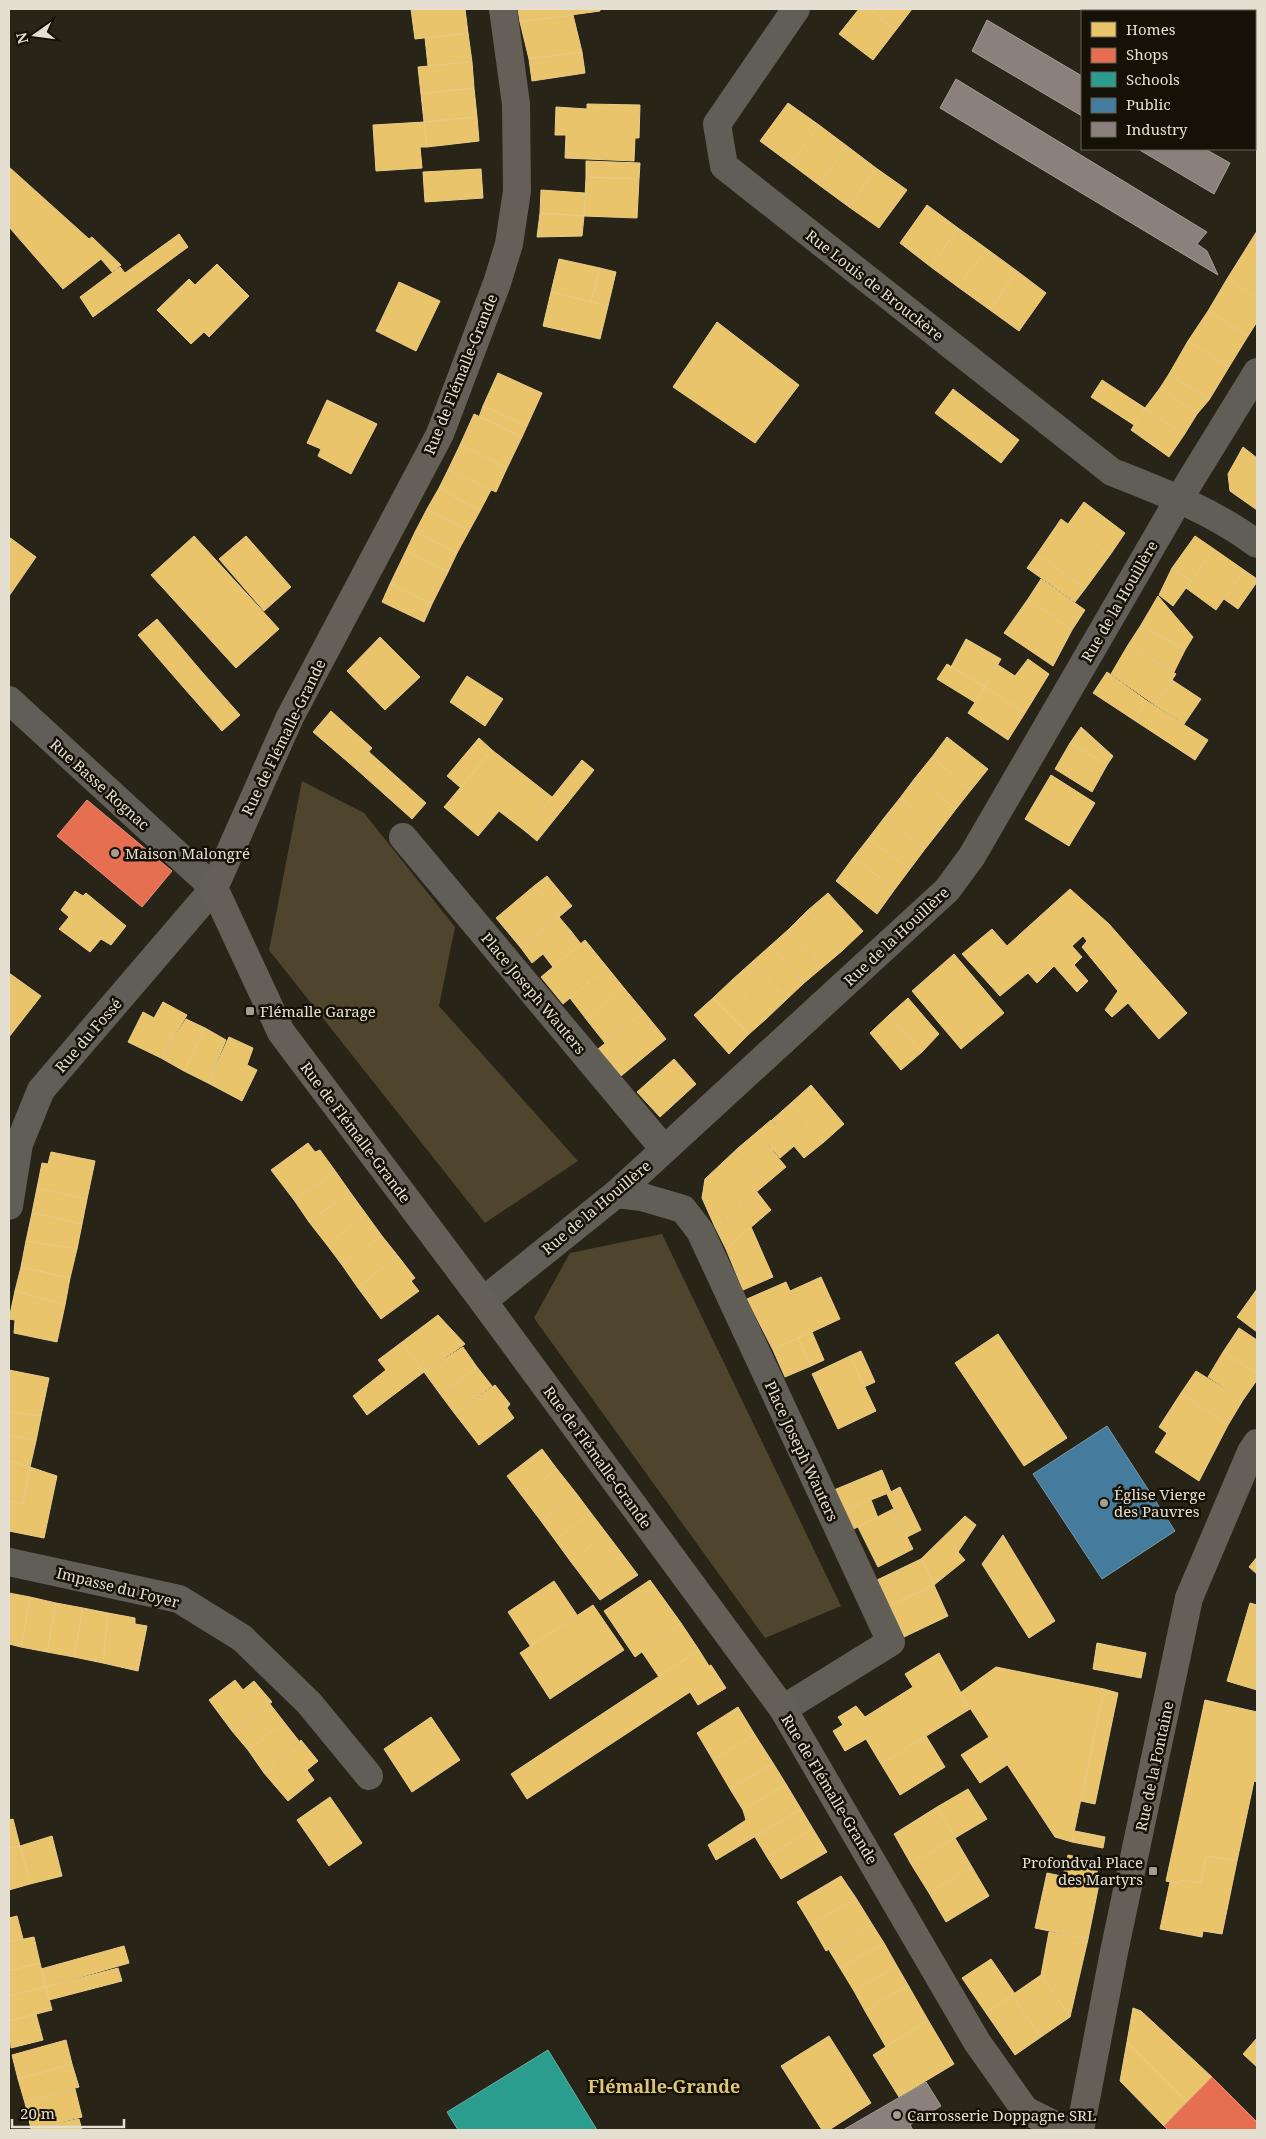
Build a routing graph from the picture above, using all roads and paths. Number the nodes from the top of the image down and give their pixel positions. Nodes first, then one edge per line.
1 (503, 9) edge
2 (796, 9) edge
3 (1257, 372) edge
4 (1178, 499) junction
5 (1257, 544) edge
6 (9, 700) edge
7 (403, 837) dead end
8 (214, 888) junction
9 (664, 1149) junction
10 (616, 1194) junction
11 (9, 1206) edge
12 (483, 1301) junction
13 (1257, 1442) edge
14 (9, 1562) edge
15 (783, 1709) junction
16 (368, 1776) dead end
17 (1065, 2130) edge
18 (1080, 2130) edge

1 - 8 street, Rue de Flémalle-Grande
2 - 4 street, Rue Louis de Brouckère
3 - 4 street, Rue de la Houillère
4 - 5 street, Rue Louis de Brouckère
4 - 9 street, Rue de la Houillère
6 - 8 street, Rue Basse Rognac
7 - 9 street, Place Joseph Wauters
8 - 11 street, Rue du Fossé
8 - 12 street, Rue de Flémalle-Grande
9 - 10 street, Rue de la Houillère
10 - 12 street, Rue de la Houillère
10 - 15 street, Place Joseph Wauters
12 - 15 street, Rue de Flémalle-Grande
13 - 18 street, Rue de la Fontaine
14 - 16 street, Impasse du Foyer
15 - 17 street, Rue de Flémalle-Grande

